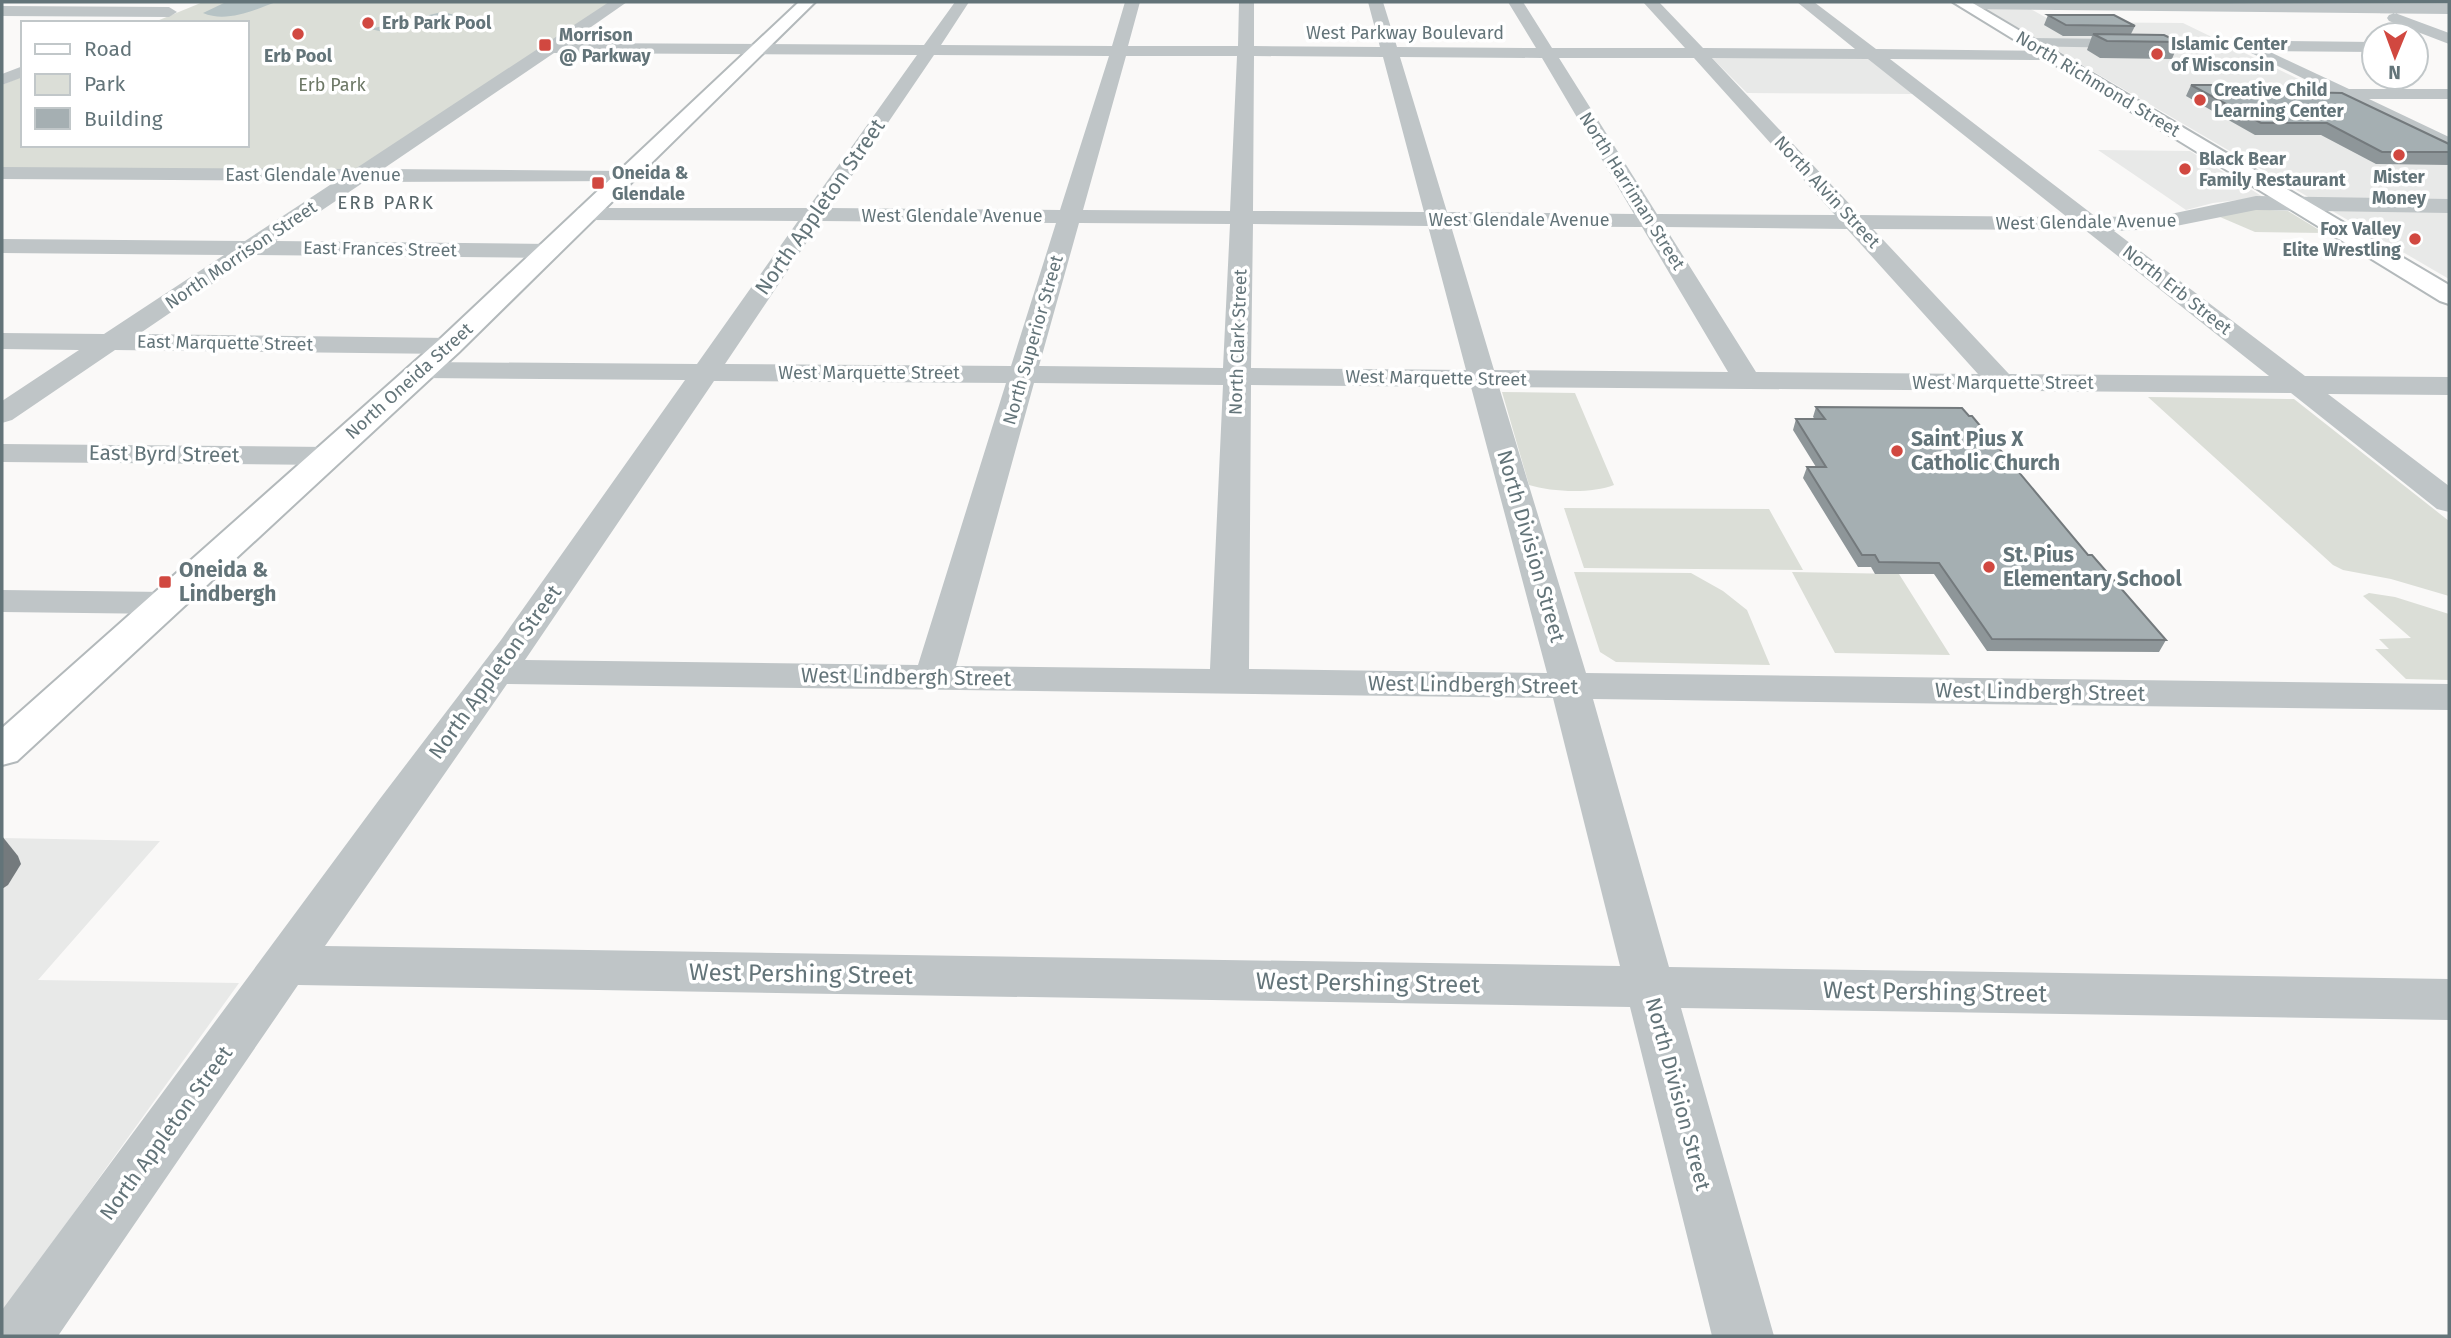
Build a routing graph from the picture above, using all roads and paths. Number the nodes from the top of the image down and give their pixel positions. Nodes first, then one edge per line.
1 (619, 2) edge
2 (807, 2) edge
3 (962, 2) edge
4 (1133, 2) edge
5 (1247, 2) edge
6 (1376, 2) edge
7 (1516, 2) edge
8 (1651, 2) edge
9 (1805, 2) edge
10 (2353, 2) edge
11 (1963, 3) edge
12 (2154, 4) edge
13 (186, 6) dead end
14 (2370, 8) junction
15 (2449, 9) edge
16 (2, 11) edge
17 (169, 12) junction
18 (148, 21) edge
19 (2449, 38) edge
20 (2031, 43) junction
21 (2242, 45) junction
22 (2360, 47) edge
23 (2430, 47) edge
24 (2449, 47) edge
25 (550, 48) junction
26 (757, 49) junction
27 (929, 50) junction
28 (1118, 51) junction
29 (1245, 52) junction
30 (1391, 53) junction
31 (1547, 53) junction
32 (1699, 54) junction
33 (1874, 55) junction
34 (2052, 55) junction
35 (21, 72) edge
36 (2, 80) edge
37 (2342, 93) junction
38 (2449, 94) edge
39 (2449, 144) edge
40 (2, 173) edge
41 (360, 176) junction
42 (624, 177) junction
43 (2296, 203) junction
44 (2449, 206) edge
45 (586, 213) junction
46 (815, 215) junction
47 (1069, 217) junction
48 (1241, 218) junction
49 (1438, 220) junction
50 (1652, 221) junction
51 (1856, 222) junction
52 (2091, 223) junction
53 (2, 246) edge
54 (251, 248) junction
55 (549, 251) junction
56 (2446, 293) edge
57 (2, 341) edge
58 (111, 342) junction
59 (449, 346) junction
60 (423, 370) junction
61 (707, 372) junction
62 (1023, 374) junction
63 (1237, 376) junction
64 (1484, 378) junction
65 (1747, 380) junction
66 (2002, 383) junction
67 (2300, 386) junction
68 (2449, 386) edge
69 (2, 414) edge
70 (2, 453) edge
71 (327, 456) junction
72 (2449, 502) edge
73 (2, 601) edge
74 (166, 603) junction
75 (497, 672) junction
76 (933, 678) junction
77 (1229, 681) junction
78 (1570, 686) junction
79 (2449, 697) edge
80 (2, 751) edge
81 (287, 965) junction
82 (1650, 987) junction
83 (2449, 1000) edge
84 (21, 1336) edge
85 (1743, 1336) edge

1 - 25 street, North Morrison Street
2 - 26 main road, North Oneida Street
3 - 27 street, North Appleton Street
4 - 28 street, North Superior Street
5 - 29 street, North Clark Street
6 - 30 street, North Division Street
7 - 31 street, North Harriman Street
8 - 32 street, North Alvin Street
9 - 33 street, North Erb Street
10 - 14 street
11 - 12 street
11 - 20 main road, North Richmond Street
12 - 14 street
12 - 21 street
13 - 17 street
14 - 15 street
14 - 19 street
16 - 17 street
17 - 18 street
20 - 21 street
20 - 34 main road, North Richmond Street
21 - 22 street
21 - 37 street
23 - 24 street
25 - 26 street, West Parkway Boulevard
25 - 41 street, North Morrison Street
26 - 27 street, West Parkway Boulevard
26 - 42 main road, North Oneida Street
27 - 28 street, West Parkway Boulevard
27 - 46 street, North Appleton Street
28 - 29 street, West Parkway Boulevard
28 - 47 street, North Superior Street
29 - 30 street, West Parkway Boulevard
29 - 48 street, North Clark Street
30 - 31 street, West Parkway Boulevard
30 - 49 street, North Division Street
31 - 32 street, West Parkway Boulevard
31 - 50 street, North Harriman Street
32 - 33 street, West Parkway Boulevard
32 - 51 street, North Alvin Street
33 - 34 street, West Parkway Boulevard
33 - 52 street, North Erb Street
34 - 43 main road, North Richmond Street
35 - 36 street
37 - 38 street
37 - 39 street
40 - 41 street, East Glendale Avenue
41 - 42 street, East Glendale Avenue
41 - 54 street, North Morrison Street
42 - 45 main road, North Oneida Street
43 - 44 street, West Glendale Avenue
43 - 52 street, West Glendale Avenue
43 - 56 main road, North Richmond Street
45 - 46 street, West Glendale Avenue
45 - 55 main road, North Oneida Street
46 - 47 street, West Glendale Avenue
46 - 61 street, North Appleton Street
47 - 48 street, West Glendale Avenue
47 - 62 street, North Superior Street
48 - 49 street, West Glendale Avenue
48 - 63 street, North Clark Street
49 - 50 street, West Glendale Avenue
49 - 64 street, North Division Street
50 - 51 street, West Glendale Avenue
50 - 65 street, North Harriman Street
51 - 52 street, West Glendale Avenue
51 - 66 street, North Alvin Street
52 - 67 street, North Erb Street
53 - 54 street, East Frances Street
54 - 55 street, East Frances Street
54 - 58 street, North Morrison Street
55 - 59 main road, North Oneida Street
57 - 58 street, East Marquette Street
58 - 59 street, East Marquette Street
58 - 69 street, North Morrison Street
59 - 60 main road, North Oneida Street
60 - 61 street, West Marquette Street
60 - 71 main road, North Oneida Street
61 - 62 street, West Marquette Street
61 - 75 street, North Appleton Street
62 - 63 street, West Marquette Street
62 - 76 street, North Superior Street
63 - 64 street, West Marquette Street
63 - 77 street, North Clark Street
64 - 65 street, West Marquette Street
64 - 78 street, North Division Street
65 - 66 street, West Marquette Street
66 - 67 street, West Marquette Street
67 - 68 street, West Marquette Street
67 - 72 street, North Erb Street
70 - 71 street, East Byrd Street
71 - 74 main road, North Oneida Street
73 - 74 street
74 - 80 main road, North Oneida Street
75 - 76 street, West Lindbergh Street
75 - 81 street, North Appleton Street
76 - 77 street, West Lindbergh Street
77 - 78 street, West Lindbergh Street
78 - 79 street, West Lindbergh Street
78 - 82 street, North Division Street
81 - 82 street, West Pershing Street
81 - 84 street, North Appleton Street
82 - 83 street, West Pershing Street
82 - 85 street, North Division Street

